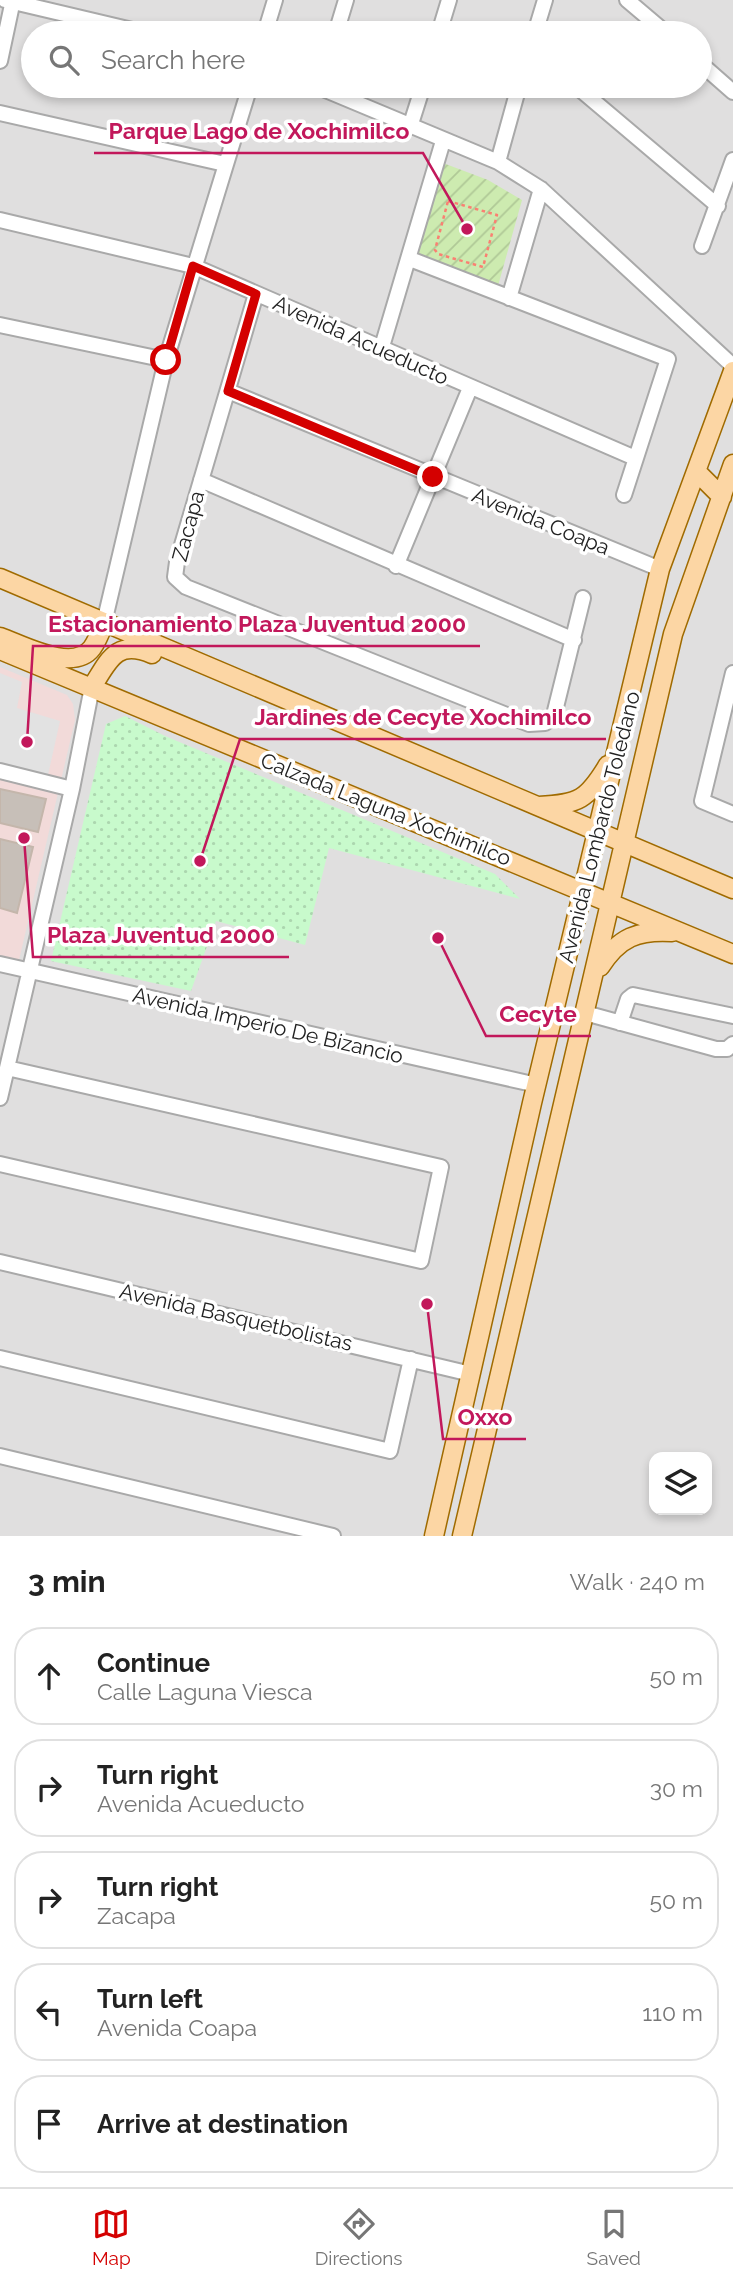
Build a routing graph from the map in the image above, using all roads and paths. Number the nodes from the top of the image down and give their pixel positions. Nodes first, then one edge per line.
1 (275, 0) edge
2 (346, 0) edge
3 (449, 0) edge
4 (545, 0) edge
5 (627, 0) edge
6 (10, 1) edge
7 (94, 21) edge
8 (269, 21) edge
9 (340, 21) edge
10 (443, 21) edge
11 (539, 21) edge
12 (652, 21) edge
13 (0, 61) edge
14 (712, 74) edge
15 (733, 92) edge
16 (246, 98) edge
17 (346, 98) edge
18 (418, 98) edge
19 (517, 98) edge
20 (590, 98) edge
21 (0, 113) edge
22 (410, 127) junction
23 (443, 141) junction
24 (733, 160) edge
25 (498, 162) junction
26 (225, 164) junction
27 (541, 189) junction
28 (448, 201) joint
29 (718, 206) junction
30 (0, 220) edge
31 (702, 246) dead end
32 (410, 259) junction
33 (193, 266) junction
34 (256, 294) junction
35 (509, 298) junction
36 (0, 325) edge
37 (381, 350) junction
38 (166, 360) junction
39 (733, 366) edge
40 (733, 371) edge
41 (470, 388) junction
42 (228, 391) junction
43 (635, 458) junction
44 (733, 464) edge
45 (697, 472) junction
46 (433, 477) junction
47 (201, 480) junction
48 (624, 495) dead end
49 (727, 499) edge
50 (396, 566) junction
51 (660, 569) junction
52 (0, 579) edge
53 (583, 598) dead end
54 (104, 623) junction
55 (0, 637) edge
56 (574, 640) junction
57 (0, 650) edge
58 (733, 673) edge
59 (92, 687) junction
60 (730, 704) edge
61 (312, 712) junction
62 (618, 747) junction
63 (0, 771) edge
64 (72, 789) junction
65 (535, 807) junction
66 (733, 814) edge
67 (598, 833) junction
68 (624, 844) junction
69 (733, 889) edge
70 (583, 891) junction
71 (611, 902) junction
72 (682, 932) junction
73 (733, 954) edge
74 (0, 964) edge
75 (30, 971) junction
76 (594, 975) junction
77 (585, 1013) junction
78 (733, 1016) edge
79 (620, 1023) junction
80 (733, 1044) edge
81 (7, 1069) junction
82 (537, 1085) junction
83 (0, 1098) edge
84 (0, 1164) edge
85 (0, 1262) edge
86 (0, 1358) edge
87 (411, 1359) junction
88 (470, 1378) junction
89 (0, 1456) edge
90 (480, 1460) junction
91 (440, 1513) junction
92 (333, 1536) edge
93 (434, 1536) edge
94 (454, 1536) edge
95 (462, 1536) edge

1 - 8 street
2 - 9 street
3 - 10 street
4 - 11 street
5 - 12 street
6 - 7 street
6 - 13 street
14 - 15 street
16 - 26 street
17 - 22 street
18 - 22 street
19 - 25 street
20 - 29 street
21 - 26 street
22 - 23 street
23 - 25 street
23 - 32 street
24 - 29 street
25 - 27 street
26 - 33 street
27 - 35 street
27 - 39 street
28 - 28 path
29 - 31 street
30 - 33 street, Avenida Acueducto
32 - 35 street
32 - 37 street
33 - 34 street, Avenida Acueducto
33 - 38 street
34 - 37 street, Avenida Acueducto
34 - 42 street, Zacapa
35 - 43 street
36 - 38 street
37 - 41 street, Avenida Acueducto
38 - 54 street
40 - 45 main road, Avenida Lombardo Toledano
41 - 43 street, Avenida Acueducto
41 - 46 street
42 - 46 street, Avenida Coapa
42 - 47 street, Zacapa
43 - 48 street
44 - 49 main road, Avenida Lombardo Toledano
45 - 49 main road
45 - 51 main road, Avenida Lombardo Toledano
46 - 50 street
46 - 51 street, Avenida Coapa
47 - 50 street
47 - 56 street, Zacapa
49 - 68 main road, Avenida Lombardo Toledano
50 - 56 street
51 - 62 main road, Avenida Lombardo Toledano
52 - 54 main road
53 - 56 street
54 - 55 main road
54 - 61 main road
57 - 59 main road, Calzada Laguna Xochimilco
58 - 60 street
59 - 61 main road
59 - 64 street
59 - 70 main road, Calzada Laguna Xochimilco
60 - 66 street
61 - 65 main road
62 - 65 main road
62 - 67 main road, Avenida Lombardo Toledano
63 - 64 street
64 - 75 street
65 - 67 main road
67 - 68 main road
67 - 70 main road, Avenida Lombardo Toledano
68 - 69 main road
68 - 71 main road, Avenida Lombardo Toledano
70 - 71 main road, Calzada Laguna Xochimilco
70 - 82 main road, Avenida Lombardo Toledano
71 - 72 main road, Calzada Laguna Xochimilco
71 - 76 main road, Avenida Lombardo Toledano
72 - 73 main road, Calzada Laguna Xochimilco
72 - 76 main road
74 - 75 street, Avenida Imperio De Bizancio
75 - 81 street
75 - 82 street, Avenida Imperio De Bizancio
76 - 77 main road, Avenida Lombardo Toledano
77 - 79 street
77 - 90 main road, Avenida Lombardo Toledano
78 - 79 street
79 - 80 street
81 - 83 street
81 - 84 street
82 - 88 main road, Avenida Lombardo Toledano
85 - 87 street, Avenida Basquetbolistas
86 - 87 street
87 - 88 street, Avenida Basquetbolistas
88 - 90 main road
88 - 91 main road, Avenida Lombardo Toledano
89 - 92 street
90 - 95 main road, Avenida Lombardo Toledano
91 - 93 main road, Avenida Lombardo Toledano
91 - 94 main road

